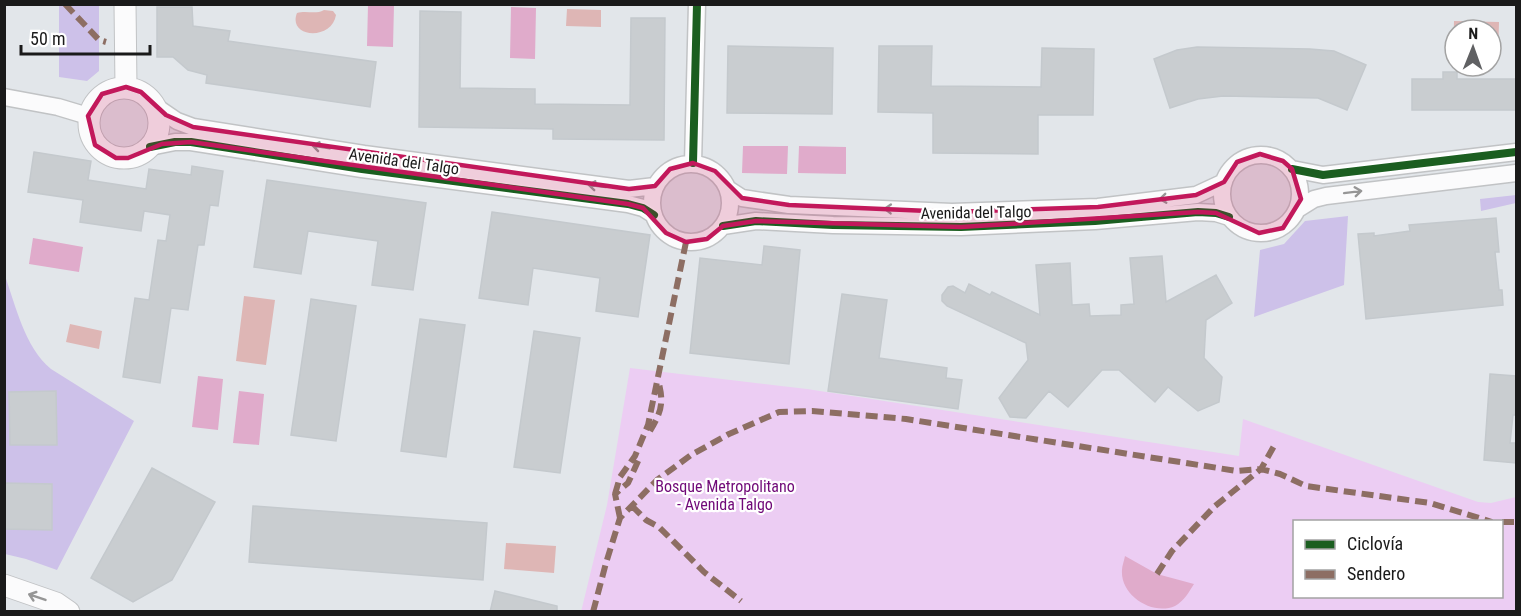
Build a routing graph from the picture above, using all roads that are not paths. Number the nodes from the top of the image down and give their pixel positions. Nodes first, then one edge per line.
1 (125, 4) edge
2 (697, 4) edge
3 (126, 87) junction
4 (4, 97) edge
5 (155, 106) junction
6 (88, 116) junction
7 (150, 147) junction
8 (1516, 152) edge
9 (693, 163) junction
10 (1292, 169) junction
11 (1516, 173) edge
12 (1224, 182) junction
13 (655, 186) junction
14 (728, 189) junction
15 (1298, 209) junction
16 (654, 215) junction
17 (1229, 218) junction
18 (723, 226) junction
19 (4, 585) edge
20 (69, 612) edge

1 - 3 street
2 - 9 street
3 - 5 street
3 - 6 street
4 - 6 street
5 - 7 street
13 -> 5 street, Avenida del Talgo
6 - 7 street
7 - 16 street, Avenida del Talgo
8 - 10 street
9 - 13 street
9 - 14 street
10 - 12 street
10 - 15 street
15 -> 11 street
12 -> 14 street, Avenida del Talgo
12 - 17 street
13 - 16 street
14 - 18 street
15 - 17 street
16 - 18 street
17 - 18 street, Avenida del Talgo
20 -> 19 street

